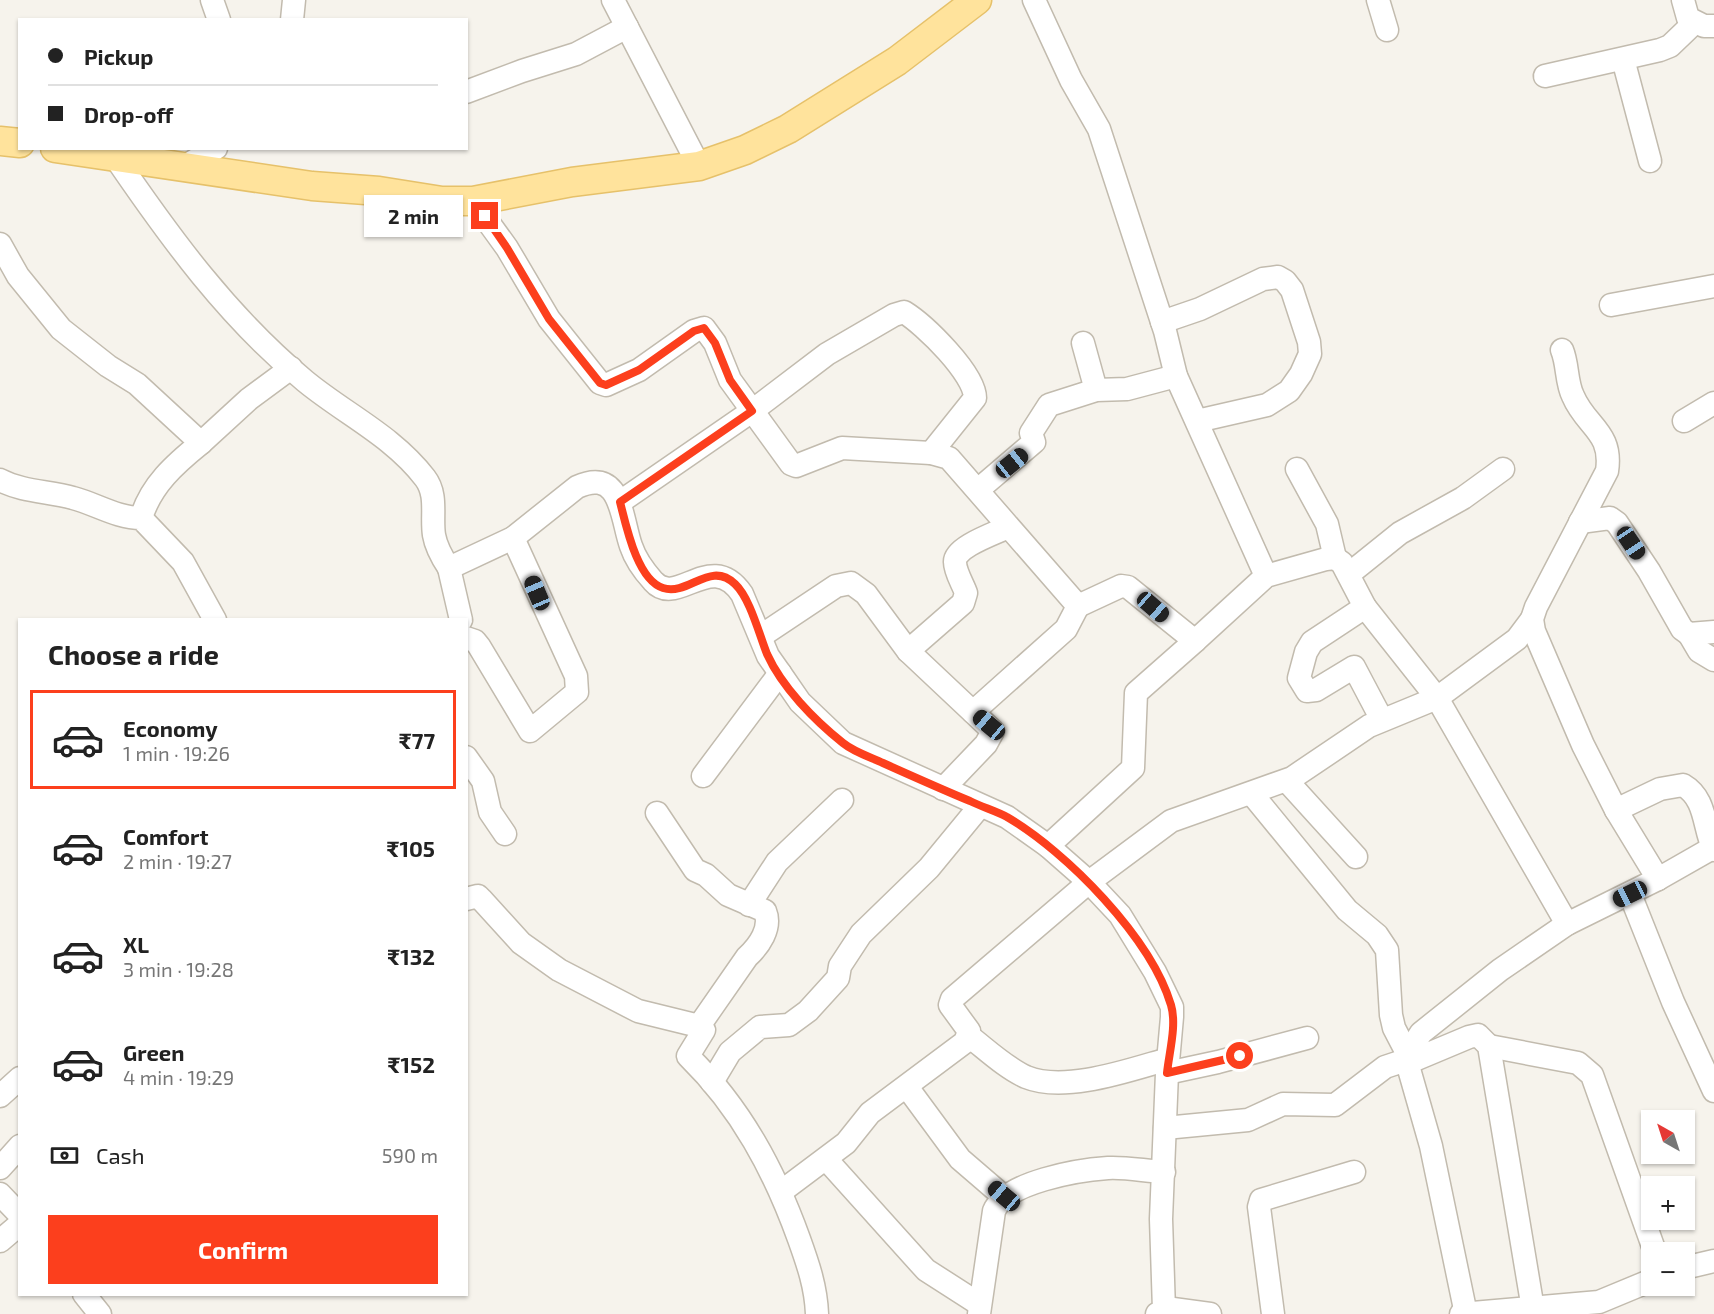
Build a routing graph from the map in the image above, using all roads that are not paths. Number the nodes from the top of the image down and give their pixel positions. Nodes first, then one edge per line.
1 (213, 0) edge
2 (294, 0) edge
3 (613, 0) edge
4 (977, 0) edge
5 (1034, 0) edge
6 (1378, 0) edge
7 (1683, 0) edge
8 (218, 18) edge
9 (292, 18) edge
10 (1704, 25) edge
11 (627, 27) junction
12 (1387, 30) dead end
13 (1623, 59) junction
14 (1545, 76) dead end
15 (468, 91) edge
16 (0, 141) edge
17 (18, 144) edge
18 (68, 150) edge
19 (213, 150) edge
20 (115, 157) junction
21 (1650, 161) dead end
22 (699, 166) junction
23 (182, 168) junction
24 (473, 201) junction
25 (0, 244) edge
26 (1714, 286) edge
27 (1611, 305) dead end
28 (1162, 322) junction
29 (1083, 343) dead end
30 (1562, 350) dead end
31 (291, 368) junction
32 (1176, 376) junction
33 (1096, 390) junction
34 (1714, 403) edge
35 (752, 411) junction
36 (1197, 421) junction
37 (1684, 421) dead end
38 (201, 443) junction
39 (931, 453) junction
40 (1297, 470) dead end
41 (1503, 470) dead end
42 (0, 480) edge
43 (979, 489) junction
44 (620, 502) junction
45 (141, 518) junction
46 (1580, 522) junction
47 (1008, 528) junction
48 (513, 538) junction
49 (1342, 566) junction
50 (449, 568) junction
51 (1266, 576) junction
52 (1078, 606) junction
53 (1365, 607) junction
54 (214, 618) edge
55 (461, 618) edge
56 (1533, 619) junction
57 (1714, 632) edge
58 (1689, 634) junction
59 (761, 636) junction
60 (468, 640) edge
61 (1195, 641) junction
62 (908, 651) junction
63 (1714, 660) edge
64 (780, 673) junction
65 (1437, 698) junction
66 (973, 712) junction
67 (1382, 720) junction
68 (468, 760) edge
69 (703, 776) dead end
70 (1287, 781) junction
71 (943, 789) junction
72 (1252, 794) junction
73 (842, 800) dead end
74 (980, 806) junction
75 (1616, 810) junction
76 (657, 813) dead end
77 (506, 834) dead end
78 (1048, 846) junction
79 (1714, 848) edge
80 (1356, 857) dead end
81 (1658, 879) junction
82 (1089, 882) junction
83 (1630, 894) junction
84 (468, 898) edge
85 (749, 905) junction
86 (1567, 924) junction
87 (699, 1026) junction
88 (969, 1036) junction
89 (1306, 1038) dead end
90 (1489, 1046) junction
91 (1405, 1059) junction
92 (1167, 1066) junction
93 (18, 1080) edge
94 (712, 1082) junction
95 (906, 1087) junction
96 (1714, 1091) edge
97 (0, 1096) edge
98 (1165, 1128) junction
99 (18, 1148) edge
100 (826, 1159) junction
101 (0, 1168) edge
102 (1164, 1172) junction
103 (1354, 1172) dead end
104 (782, 1191) junction
105 (0, 1194) edge
106 (1004, 1196) junction
107 (18, 1213) edge
108 (18, 1226) edge
109 (0, 1242) edge
110 (1651, 1242) edge
111 (1713, 1266) edge
112 (1695, 1267) edge
113 (1641, 1285) edge
114 (86, 1296) edge
115 (979, 1309) edge
116 (1533, 1309) junction
117 (1160, 1312) edge
118 (100, 1314) edge
119 (817, 1314) edge
120 (1210, 1314) edge
121 (1274, 1314) edge
122 (1461, 1314) edge
123 (1466, 1314) edge

1 - 8 street
2 - 9 street
3 - 11 street
4 - 22 main road
5 - 28 street
6 - 12 street
7 - 10 street
10 - 13 street
11 - 15 street
11 - 22 street
13 - 14 street
13 - 21 street
16 - 17 main road
18 - 20 main road
19 - 23 street
20 - 23 main road
20 - 31 street
22 - 24 main road
23 - 24 main road
24 - 35 street
25 - 38 street
26 - 27 street
28 - 32 street
28 - 36 street
29 - 33 street
30 - 46 street
31 - 38 street
31 - 50 street
32 - 33 street
32 - 36 street
33 - 43 street
34 - 37 street
35 - 39 street
35 - 39 street
35 - 44 street
36 - 51 street
38 - 45 street
39 - 43 street
40 - 49 street
41 - 49 street
42 - 45 street
43 - 47 street
44 - 48 street
44 - 59 street
45 - 54 street
46 - 56 street
46 - 58 street
47 - 52 street
47 - 62 street
48 - 50 street
48 - 60 street
49 - 51 street
49 - 53 street
50 - 55 street
51 - 61 street
52 - 61 street
52 - 66 street
53 - 65 street
53 - 67 street
56 - 65 street
56 - 75 street
57 - 58 street
58 - 63 street
59 - 62 street
59 - 64 street
61 - 78 street
62 - 66 street
64 - 69 street
64 - 71 street
65 - 67 street
65 - 86 street
66 - 71 street
67 - 70 street
68 - 77 street
70 - 72 street
70 - 80 street
71 - 74 street
72 - 82 street
72 - 91 street
73 - 85 street
74 - 78 street
74 - 94 street
75 - 79 street
75 - 81 street
76 - 85 street
78 - 82 street
79 - 81 street
81 - 83 street
82 - 88 street
82 - 92 street
83 - 86 street
83 - 96 street
84 - 87 street
85 - 87 street
86 - 91 street
87 - 94 street
88 - 92 street
88 - 95 street
89 - 92 street
90 - 91 street
90 - 110 street
90 - 116 street
91 - 98 street
91 - 123 street
92 - 98 street
93 - 97 street
94 - 104 street
95 - 100 street
95 - 106 street
98 - 102 street
99 - 101 street
100 - 104 street
100 - 115 street
102 - 106 street
102 - 117 street
103 - 121 street
104 - 119 street
105 - 107 street
106 - 115 street
108 - 109 street
111 - 112 street
113 - 116 street
114 - 118 street
116 - 123 street
117 - 120 street
122 - 123 street

